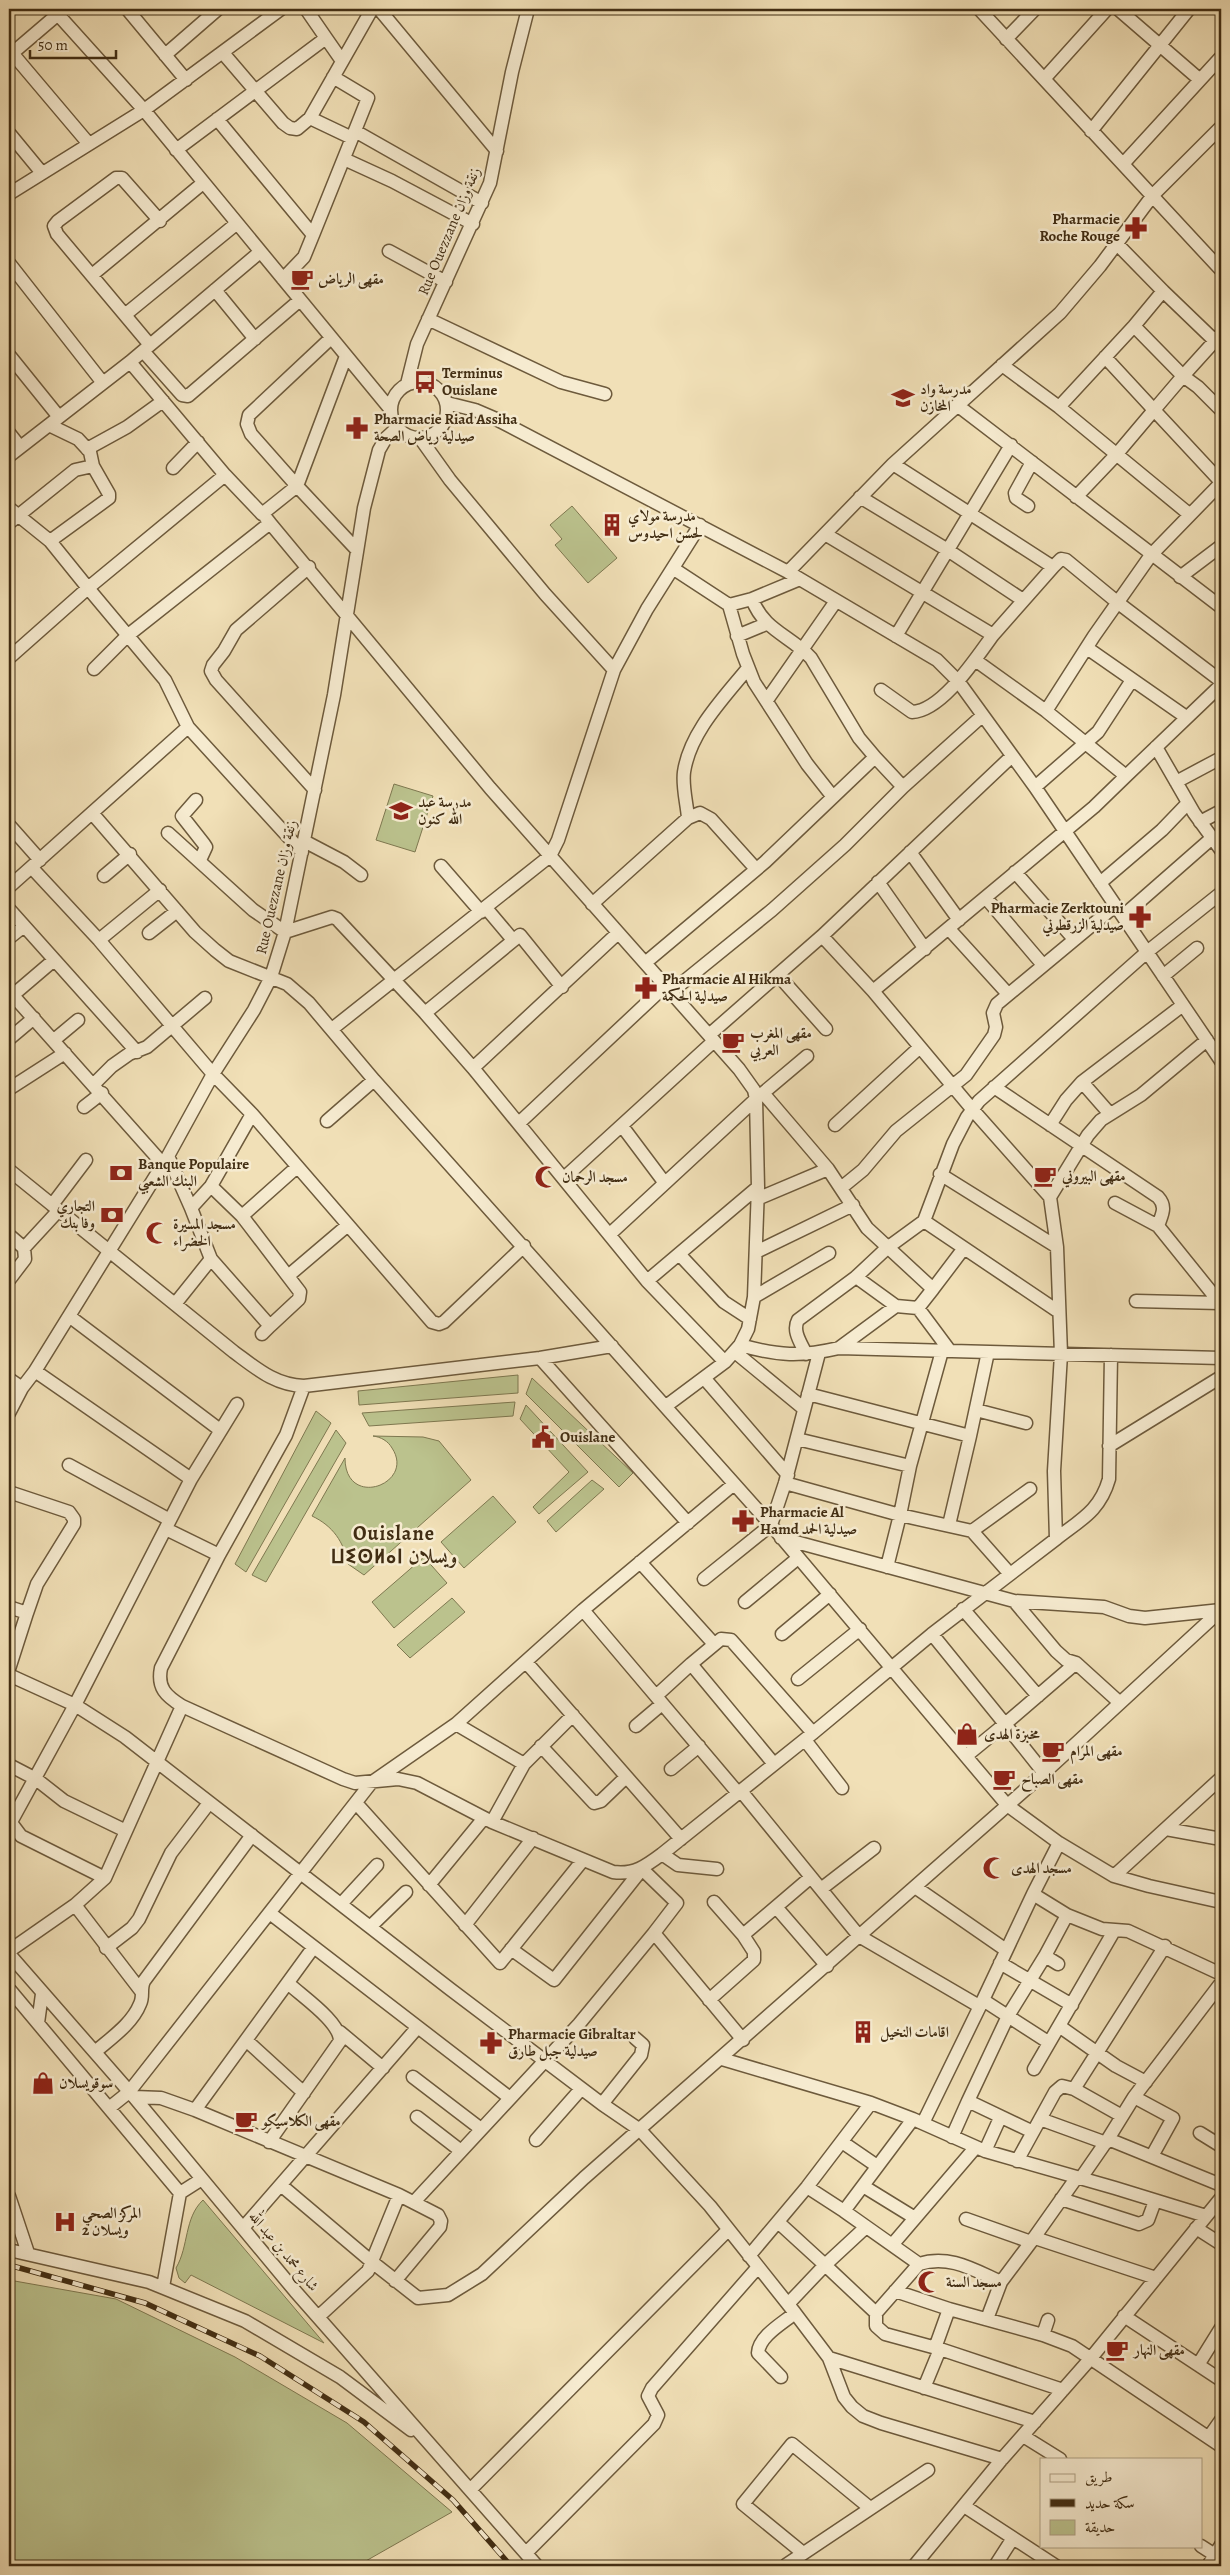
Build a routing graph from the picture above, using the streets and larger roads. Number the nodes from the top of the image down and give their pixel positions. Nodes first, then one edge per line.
1 (218, 9) edge
2 (281, 9) edge
3 (306, 9) edge
4 (372, 9) edge
5 (379, 9) edge
6 (528, 9) edge
7 (979, 9) edge
8 (1034, 9) edge
9 (1107, 9) edge
10 (1118, 9) edge
11 (1190, 9) edge
12 (59, 11) edge
13 (132, 11) edge
14 (326, 38) junction
15 (1006, 40) junction
16 (1159, 45) junction
17 (223, 53) junction
18 (10, 54) edge
19 (165, 55) junction
20 (1221, 57) edge
21 (342, 60) junction
22 (333, 77) junction
23 (1044, 79) junction
24 (1200, 79) junction
25 (186, 80) junction
26 (255, 91) junction
27 (144, 110) junction
28 (310, 118) junction
29 (217, 120) junction
30 (1221, 127) edge
31 (1092, 131) junction
32 (9, 133) edge
33 (353, 134) junction
34 (89, 144) junction
35 (176, 150) junction
36 (496, 151) junction
37 (344, 159) junction
38 (1123, 164) junction
39 (42, 173) junction
40 (203, 184) junction
41 (9, 194) edge
42 (1153, 195) junction
43 (482, 203) junction
44 (160, 221) junction
45 (236, 224) junction
46 (473, 224) junction
47 (313, 235) junction
48 (1117, 244) junction
49 (389, 251) dead end
50 (260, 252) junction
51 (9, 263) edge
52 (1221, 270) edge
53 (92, 275) junction
54 (283, 280) junction
55 (446, 282) junction
56 (215, 290) junction
57 (1163, 291) junction
58 (300, 300) junction
59 (126, 314) junction
60 (428, 319) junction
61 (1134, 326) junction
62 (331, 338) junction
63 (1218, 338) edge
64 (255, 339) junction
65 (147, 348) junction
66 (9, 355) edge
67 (346, 356) junction
68 (1105, 357) junction
69 (130, 362) junction
70 (1002, 365) junction
71 (1183, 376) junction
72 (103, 383) junction
73 (406, 384) junction
74 (605, 394) dead end
75 (163, 401) junction
76 (447, 403) junction
77 (957, 405) junction
78 (1059, 407) junction
79 (390, 410) junction
80 (1154, 410) junction
81 (1221, 410) edge
82 (54, 421) junction
83 (397, 428) junction
84 (9, 433) edge
85 (420, 438) junction
86 (198, 442) junction
87 (1011, 445) junction
88 (20, 447) junction
89 (87, 449) junction
90 (1116, 455) junction
91 (9, 456) edge
92 (1032, 462) junction
93 (893, 464) junction
94 (93, 466) junction
95 (173, 468) dead end
96 (225, 475) junction
97 (1221, 482) edge
98 (296, 486) junction
99 (860, 497) junction
100 (1076, 497) junction
101 (1028, 506) dead end
102 (969, 512) junction
103 (1189, 514) junction
104 (12, 516) edge
105 (266, 518) junction
106 (700, 525) junction
107 (825, 534) junction
108 (50, 541) junction
109 (1221, 546) edge
110 (946, 549) junction
111 (357, 550) junction
112 (1151, 555) junction
113 (309, 567) junction
114 (1053, 567) junction
115 (674, 569) junction
116 (788, 572) junction
117 (1180, 577) junction
118 (800, 579) junction
119 (88, 588) junction
120 (921, 591) junction
121 (752, 599) junction
122 (1023, 600) junction
123 (836, 601) junction
124 (1117, 602) junction
125 (730, 605) junction
126 (1221, 607) edge
127 (347, 613) junction
128 (766, 624) junction
129 (993, 635) junction
130 (127, 636) junction
131 (737, 636) junction
132 (896, 636) junction
133 (1086, 648) junction
134 (803, 650) junction
135 (9, 658) edge
136 (975, 660) junction
137 (94, 668) dead end
138 (748, 668) junction
139 (614, 670) junction
140 (1132, 680) junction
141 (958, 681) junction
142 (1221, 683) edge
143 (881, 690) dead end
144 (767, 700) junction
145 (1046, 711) junction
146 (982, 716) junction
147 (1186, 717) junction
148 (188, 727) junction
149 (1086, 744) junction
150 (1156, 747) junction
151 (1012, 756) junction
152 (876, 757) junction
153 (1221, 758) edge
154 (1126, 776) junction
155 (1176, 782) junction
156 (903, 787) junction
157 (1035, 787) junction
158 (315, 790) junction
159 (833, 797) junction
160 (196, 800) dead end
161 (1188, 803) junction
162 (1221, 811) edge
163 (92, 813) junction
164 (688, 818) junction
165 (1200, 822) junction
166 (9, 825) edge
167 (1065, 831) junction
168 (168, 833) dead end
169 (1212, 838) junction
170 (303, 847) junction
171 (1221, 850) edge
172 (910, 852) junction
173 (130, 854) junction
174 (550, 856) junction
175 (200, 860) junction
176 (36, 864) junction
177 (440, 866) dead end
178 (756, 869) junction
179 (1015, 872) junction
180 (361, 875) dead end
181 (104, 876) dead end
182 (878, 882) junction
183 (1100, 883) junction
184 (9, 887) edge
185 (160, 890) junction
186 (1221, 893) edge
187 (986, 898) junction
188 (592, 904) junction
189 (9, 909) edge
190 (483, 910) junction
191 (178, 911) junction
192 (1119, 911) junction
193 (959, 920) junction
194 (24, 926) junction
195 (949, 929) junction
196 (285, 932) junction
197 (149, 933) dead end
198 (618, 933) junction
199 (822, 936) junction
200 (9, 938) edge
201 (1074, 939) junction
202 (99, 940) junction
203 (513, 940) junction
204 (1197, 948) dead end
205 (925, 949) junction
206 (1147, 952) junction
207 (54, 960) junction
208 (645, 963) junction
209 (1043, 965) junction
210 (778, 975) junction
211 (1163, 976) junction
212 (271, 977) junction
213 (392, 980) junction
214 (562, 987) junction
215 (668, 989) junction
216 (873, 991) junction
217 (11, 993) edge
218 (1008, 994) junction
219 (205, 998) dead end
220 (1183, 1005) junction
221 (425, 1013) junction
222 (34, 1018) junction
223 (78, 1020) dead end
224 (173, 1026) junction
225 (332, 1029) junction
226 (826, 1029) dead end
227 (711, 1038) junction
228 (9, 1039) edge
229 (54, 1040) junction
230 (1207, 1040) junction
231 (920, 1047) junction
232 (137, 1052) junction
233 (65, 1053) junction
234 (807, 1056) dead end
235 (1221, 1061) edge
236 (473, 1068) junction
237 (213, 1074) junction
238 (374, 1080) junction
239 (1082, 1082) junction
240 (953, 1086) junction
241 (994, 1087) junction
242 (9, 1089) edge
243 (98, 1089) junction
244 (760, 1096) junction
245 (84, 1107) dead end
246 (972, 1109) junction
247 (252, 1114) junction
248 (1110, 1114) junction
249 (327, 1121) dead end
250 (519, 1123) junction
251 (835, 1125) dead end
252 (1050, 1125) junction
253 (622, 1126) junction
254 (1082, 1145) junction
255 (86, 1160) dead end
256 (165, 1160) junction
257 (297, 1167) junction
258 (828, 1169) junction
259 (10, 1173) edge
260 (940, 1174) junction
261 (564, 1178) junction
262 (664, 1182) junction
263 (211, 1186) junction
264 (841, 1188) junction
265 (758, 1193) junction
266 (1050, 1197) junction
267 (1115, 1203) dead end
268 (852, 1205) junction
269 (56, 1208) junction
270 (191, 1208) junction
271 (242, 1216) junction
272 (924, 1221) junction
273 (348, 1224) junction
274 (1158, 1226) junction
275 (610, 1234) junction
276 (9, 1235) edge
277 (524, 1246) junction
278 (1057, 1247) junction
279 (24, 1248) junction
280 (887, 1248) junction
281 (964, 1248) junction
282 (109, 1252) junction
283 (756, 1252) junction
284 (829, 1253) dead end
285 (679, 1254) junction
286 (211, 1259) junction
287 (288, 1276) junction
288 (856, 1277) junction
289 (9, 1280) edge
290 (647, 1281) junction
291 (932, 1288) junction
292 (754, 1297) junction
293 (1136, 1301) dead end
294 (1221, 1303) edge
295 (175, 1304) junction
296 (896, 1306) junction
297 (918, 1308) junction
298 (1059, 1312) junction
299 (69, 1316) junction
300 (750, 1319) junction
301 (612, 1346) junction
302 (839, 1348) junction
303 (738, 1349) junction
304 (946, 1351) junction
305 (988, 1352) junction
306 (813, 1353) junction
307 (1061, 1354) junction
308 (1110, 1355) junction
309 (540, 1358) junction
310 (1221, 1358) edge
311 (725, 1362) junction
312 (35, 1370) junction
313 (1221, 1378) edge
314 (9, 1379) edge
315 (705, 1379) junction
316 (304, 1386) junction
317 (22, 1388) junction
318 (808, 1394) junction
319 (237, 1404) dead end
320 (666, 1406) junction
321 (803, 1408) junction
322 (976, 1410) junction
323 (9, 1413) edge
324 (922, 1422) junction
325 (1026, 1423) dead end
326 (220, 1430) junction
327 (970, 1436) junction
328 (797, 1438) junction
329 (1109, 1446) junction
330 (69, 1465) dead end
331 (910, 1466) junction
332 (191, 1479) junction
333 (787, 1479) junction
334 (734, 1484) junction
335 (1030, 1489) dead end
336 (9, 1492) edge
337 (900, 1514) junction
338 (688, 1523) junction
339 (168, 1524) junction
340 (949, 1524) junction
341 (771, 1525) junction
342 (972, 1531) junction
343 (781, 1538) junction
344 (1056, 1539) junction
345 (219, 1556) junction
346 (798, 1558) junction
347 (640, 1562) junction
348 (887, 1566) junction
349 (1010, 1574) junction
350 (704, 1579) dead end
351 (984, 1593) junction
352 (830, 1594) junction
353 (1014, 1601) junction
354 (745, 1602) dead end
355 (9, 1607) edge
356 (964, 1609) junction
357 (583, 1610) junction
358 (1221, 1610) edge
359 (27, 1613) junction
360 (860, 1629) junction
361 (782, 1634) dead end
362 (932, 1634) junction
363 (714, 1644) junction
364 (526, 1662) junction
365 (1076, 1663) junction
366 (691, 1664) junction
367 (891, 1667) junction
368 (9, 1669) edge
369 (9, 1675) edge
370 (798, 1679) dead end
371 (1038, 1696) junction
372 (659, 1700) junction
373 (1119, 1702) junction
374 (75, 1705) junction
375 (182, 1706) junction
376 (572, 1715) junction
377 (456, 1724) junction
378 (1005, 1724) junction
379 (636, 1726) dead end
380 (809, 1737) junction
381 (541, 1746) junction
382 (698, 1746) junction
383 (966, 1756) junction
384 (157, 1760) junction
385 (524, 1764) junction
386 (774, 1764) junction
387 (9, 1765) edge
388 (671, 1769) dead end
389 (1044, 1773) junction
390 (626, 1776) junction
391 (36, 1779) junction
392 (1219, 1782) edge
393 (371, 1783) junction
394 (842, 1788) dead end
395 (740, 1792) junction
396 (356, 1802) junction
397 (209, 1803) junction
398 (1007, 1805) junction
399 (488, 1820) junction
400 (10, 1821) edge
401 (1166, 1829) junction
402 (126, 1831) junction
403 (252, 1835) junction
404 (533, 1838) junction
405 (681, 1839) junction
406 (1221, 1840) edge
407 (1059, 1843) junction
408 (874, 1848) dead end
409 (662, 1854) junction
410 (583, 1860) junction
411 (377, 1865) dead end
412 (642, 1869) junction
413 (717, 1869) dead end
414 (301, 1872) junction
415 (1114, 1876) junction
416 (811, 1877) junction
417 (105, 1878) junction
418 (429, 1885) junction
419 (915, 1887) junction
420 (821, 1889) junction
421 (406, 1892) dead end
422 (1033, 1894) junction
423 (714, 1902) dead end
424 (1221, 1902) edge
425 (341, 1904) junction
426 (75, 1905) junction
427 (776, 1907) junction
428 (270, 1914) junction
429 (1067, 1915) junction
430 (465, 1924) junction
431 (370, 1927) junction
432 (1114, 1931) junction
433 (654, 1933) junction
434 (743, 1935) junction
435 (860, 1936) junction
436 (1165, 1946) junction
437 (106, 1948) junction
438 (313, 1948) junction
439 (511, 1949) junction
440 (1006, 1950) junction
441 (9, 1952) edge
442 (1045, 1956) junction
443 (1000, 1963) junction
444 (1058, 1964) dead end
445 (827, 1966) junction
446 (25, 1972) junction
447 (1221, 1974) edge
448 (1031, 1980) junction
449 (1221, 1982) edge
450 (288, 1984) junction
451 (10, 1991) edge
452 (141, 1991) junction
453 (42, 1994) junction
454 (709, 2000) junction
455 (981, 2003) junction
456 (1072, 2006) junction
457 (1008, 2016) junction
458 (38, 2023) junction
459 (1059, 2026) junction
460 (417, 2028) junction
461 (340, 2032) junction
462 (635, 2038) dead end
463 (246, 2040) junction
464 (743, 2040) junction
465 (1048, 2042) junction
466 (95, 2052) junction
467 (1098, 2053) junction
468 (722, 2059) junction
469 (544, 2060) junction
470 (383, 2068) junction
471 (1034, 2069) dead end
472 (413, 2077) dead end
473 (1146, 2082) junction
474 (581, 2089) junction
475 (1074, 2089) junction
476 (304, 2093) junction
477 (132, 2094) junction
478 (1134, 2097) junction
479 (510, 2098) junction
480 (968, 2101) junction
481 (871, 2103) junction
482 (602, 2104) junction
483 (109, 2108) junction
484 (195, 2110) junction
485 (1122, 2116) junction
486 (417, 2117) dead end
487 (1000, 2118) junction
488 (1040, 2119) junction
489 (918, 2121) junction
490 (481, 2129) junction
491 (640, 2130) junction
492 (1033, 2132) junction
493 (1200, 2133) dead end
494 (952, 2137) junction
495 (536, 2140) dead end
496 (1107, 2141) junction
497 (269, 2142) junction
498 (842, 2142) junction
499 (1221, 2146) edge
500 (980, 2149) junction
501 (461, 2151) junction
502 (1152, 2156) junction
503 (307, 2157) junction
504 (1017, 2161) junction
505 (877, 2166) junction
506 (1079, 2178) junction
507 (202, 2179) junction
508 (1220, 2182) edge
509 (282, 2186) junction
510 (863, 2186) junction
511 (807, 2187) junction
512 (180, 2193) junction
513 (399, 2195) junction
514 (9, 2198) edge
515 (1221, 2198) edge
516 (1062, 2199) junction
517 (1155, 2200) junction
518 (414, 2202) junction
519 (844, 2211) junction
520 (1206, 2216) junction
521 (915, 2218) junction
522 (966, 2218) dead end
523 (778, 2222) junction
524 (866, 2227) junction
525 (243, 2228) junction
526 (1196, 2228) junction
527 (728, 2230) junction
528 (1033, 2240) junction
529 (1221, 2244) edge
530 (892, 2245) junction
531 (9, 2250) edge
532 (28, 2254) junction
533 (750, 2256) junction
534 (372, 2262) junction
535 (919, 2264) junction
536 (825, 2266) junction
537 (758, 2267) junction
538 (1156, 2278) junction
539 (395, 2281) junction
540 (1002, 2282) junction
541 (163, 2287) junction
542 (895, 2291) junction
543 (792, 2309) junction
544 (949, 2309) junction
545 (876, 2314) junction
546 (1124, 2316) junction
547 (318, 2317) junction
548 (987, 2319) junction
549 (1048, 2320) dead end
550 (1221, 2328) edge
551 (1043, 2334) junction
552 (938, 2348) junction
553 (828, 2358) junction
554 (1091, 2358) junction
555 (1198, 2365) junction
556 (781, 2377) dead end
557 (1221, 2380) edge
558 (924, 2388) junction
559 (1063, 2390) junction
560 (1221, 2420) edge
561 (1035, 2422) junction
562 (1023, 2436) junction
563 (1208, 2437) junction
564 (431, 2445) junction
565 (1221, 2446) edge
566 (1058, 2458) edge
567 (1002, 2459) junction
568 (928, 2470) dead end
569 (470, 2490) junction
570 (964, 2506) junction
571 (870, 2508) junction
572 (1013, 2538) junction
573 (1202, 2546) edge
574 (1218, 2550) edge
575 (804, 2552) junction
576 (526, 2553) junction
577 (537, 2566) edge
578 (790, 2566) edge
579 (914, 2566) edge
580 (995, 2566) edge
581 (1056, 2566) edge
582 (1208, 2566) edge

1 - 19 street
2 - 17 street
3 - 14 street
4 - 21 street
5 - 36 street
6 - 36 street, Rue Ouezzane زنقة وزان
7 - 15 street
8 - 15 street
9 - 23 street
10 - 16 street
11 - 16 street
12 - 18 street
12 - 27 street
13 - 19 street
14 - 21 street
14 - 26 street
15 - 23 street
16 - 24 street
16 - 31 street
17 - 25 street
17 - 26 street
18 - 34 street
19 - 25 street
20 - 24 street
21 - 22 street
22 - 28 street
22 - 33 street
23 - 31 street
24 - 38 street
25 - 27 street
26 - 28 street
26 - 29 street
27 - 34 street
27 - 35 street
28 - 33 street
29 - 35 street
29 - 47 street
30 - 42 street
31 - 38 street
32 - 39 street
33 - 37 street
33 - 43 street
34 - 39 street
35 - 40 street
36 - 43 street, Rue Ouezzane زنقة وزان
37 - 46 street
37 - 47 street
38 - 42 street
39 - 41 street
40 - 44 street
40 - 45 street
42 - 48 street
42 - 52 street
43 - 46 street, Rue Ouezzane زنقة وزان
44 - 53 street
44 - 53 street
45 - 50 street
45 - 59 street
46 - 55 street, Rue Ouezzane زنقة وزان
47 - 54 street
48 - 57 street
48 - 70 street
49 - 55 street
50 - 54 street
50 - 56 street
51 - 72 street
53 - 59 street
54 - 58 street
55 - 60 street, Rue Ouezzane زنقة وزان
56 - 64 street
56 - 65 street
57 - 61 street
57 - 63 street
58 - 62 street
58 - 64 street
59 - 65 street
60 - 73 street, Rue Ouezzane زنقة وزان
60 - 74 street
61 - 68 street
61 - 71 street
62 - 67 street
62 - 98 street
63 - 71 street
64 - 65 street
65 - 69 street
66 - 82 street
67 - 79 street
67 - 98 street
68 - 78 street
68 - 80 street
69 - 72 street
69 - 75 street
70 - 77 street
70 - 78 street
71 - 80 street
71 - 81 street
72 - 82 street
73 - 76 street
73 - 79 street
75 - 86 street
75 - 89 street
76 - 85 street
76 - 106 street
77 - 87 street
77 - 93 street
78 - 90 street
79 - 83 street
80 - 90 street
80 - 97 street
82 - 88 street
82 - 89 street
83 - 85 street
83 - 111 street, Rue Ouezzane زنقة وزان
84 - 88 street
85 - 139 street
86 - 95 street
86 - 96 street
87 - 92 street
87 - 102 street
88 - 91 street
89 - 94 street
90 - 100 street
90 - 103 street
92 - 100 street
92 - 101 street
93 - 99 street
93 - 102 street
94 - 104 street
94 - 108 street
96 - 105 street
96 - 119 street
97 - 103 street
98 - 105 street
98 - 111 street
99 - 107 street
99 - 110 street
100 - 112 street
102 - 110 street
102 - 114 street
103 - 112 street
104 - 108 street
105 - 113 street
105 - 130 street
106 - 115 street
106 - 116 street
107 - 116 street
107 - 120 street
108 - 119 street
109 - 117 street
110 - 120 street
110 - 122 street
111 - 127 street, Rue Ouezzane زنقة وزان
112 - 117 street
112 - 124 street
113 - 127 street
113 - 158 street
114 - 122 street
114 - 124 street
115 - 125 street
115 - 139 street
116 - 118 street
117 - 126 street
118 - 121 street
118 - 123 street
119 - 130 street
119 - 135 street
120 - 129 street
120 - 132 street
121 - 125 street
121 - 128 street
122 - 129 street
123 - 132 street
123 - 134 street
124 - 133 street
124 - 142 street
125 - 131 street
127 - 158 street, Rue Ouezzane زنقة وزان
127 - 174 street
128 - 131 street
128 - 134 street
129 - 136 street
130 - 137 street
130 - 148 street
131 - 138 street
132 - 141 street
133 - 140 street
133 - 145 street
134 - 144 street
134 - 152 street
136 - 141 street
136 - 145 street
138 - 144 street
138 - 164 street
139 - 174 street
140 - 147 street
140 - 149 street
141 - 143 street
141 - 146 street
142 - 147 street
144 - 159 street
145 - 149 street
146 - 151 street
146 - 156 street
147 - 150 street
148 - 163 street
148 - 170 street
149 - 154 street
149 - 157 street
150 - 154 street
150 - 155 street
151 - 157 street
151 - 172 street
152 - 156 street
152 - 159 street
153 - 155 street
154 - 167 street
155 - 161 street
156 - 215 street
157 - 167 street
158 - 170 street, Rue Ouezzane زنقة وزان
159 - 178 street
160 - 175 street
161 - 165 street
161 - 183 street
162 - 165 street
163 - 173 street
163 - 176 street
164 - 178 street
164 - 188 street
165 - 169 street
166 - 176 street
167 - 179 street
167 - 183 street
168 - 175 street
169 - 171 street
169 - 192 street
170 - 180 street
170 - 196 street, Rue Ouezzane زنقة وزان
172 - 182 street
172 - 193 street
173 - 181 street
173 - 185 street
174 - 188 street
174 - 190 street
175 - 196 street
176 - 184 street
176 - 202 street
177 - 190 street
178 - 208 street
179 - 187 street
179 - 201 street
182 - 199 street
182 - 205 street
183 - 192 street
185 - 191 street
185 - 202 street
186 - 206 street
187 - 193 street
187 - 209 street
188 - 198 street
189 - 194 street
190 - 203 street
190 - 213 street
191 - 197 street
191 - 212 street
192 - 201 street
192 - 206 street
193 - 195 street
194 - 200 street
194 - 207 street
195 - 205 street
195 - 218 street
196 - 212 street, Rue Ouezzane زنقة وزان
196 - 213 street
198 - 208 street
198 - 214 street
199 - 210 street
199 - 216 street
201 - 209 street
202 - 224 street
203 - 214 street
203 - 221 street
204 - 211 street
205 - 216 street
206 - 211 street
206 - 241 street
207 - 217 street
207 - 232 street
208 - 215 street
209 - 218 street
210 - 226 street
210 - 227 street
211 - 220 street
212 - 225 street
212 - 237 street, Rue Ouezzane زنقة وزان
213 - 221 street
213 - 225 street
214 - 236 street
215 - 227 street
215 - 250 street
216 - 231 street
217 - 222 street
218 - 240 street
219 - 224 street
220 - 230 street
220 - 239 street
221 - 236 street
222 - 228 street
222 - 229 street
223 - 229 street
224 - 232 street
224 - 237 street
225 - 238 street
227 - 244 street
227 - 253 street
229 - 233 street
230 - 235 street
230 - 248 street
231 - 240 street
231 - 251 street
232 - 243 street
233 - 242 street
233 - 243 street
234 - 244 street
236 - 250 street
237 - 247 street
237 - 256 street, Rue Ouezzane زنقة وزان
238 - 249 street
238 - 277 street
239 - 248 street
239 - 252 street
240 - 246 street
240 - 264 street
241 - 246 street
241 - 252 street
243 - 245 street
243 - 256 street
244 - 258 street
244 - 262 street
244 - 265 street
246 - 260 street
246 - 266 street
247 - 257 street
247 - 263 street
248 - 254 street
250 - 261 street
252 - 254 street
253 - 261 street
253 - 262 street
254 - 266 street
254 - 274 street
255 - 269 street
256 - 270 street
256 - 282 street, Rue Ouezzane زنقة وزان
257 - 271 street
257 - 273 street
258 - 264 street
258 - 265 street
259 - 269 street
260 - 272 street
260 - 278 street
261 - 275 street
262 - 275 street
263 - 270 street
263 - 271 street
264 - 268 street
265 - 283 street
265 - 285 street
266 - 278 street
267 - 274 street
268 - 280 street
268 - 283 street
269 - 279 street
269 - 282 street
270 - 286 street
271 - 287 street
272 - 280 street
272 - 281 street
273 - 277 street
273 - 287 street
274 - 294 street
275 - 290 street
276 - 279 street
277 - 301 street
278 - 298 street
279 - 289 street
280 - 288 street
280 - 291 street
281 - 291 street
281 - 298 street
282 - 295 street
282 - 299 street, Rue Ouezzane زنقة وزان
283 - 292 street
284 - 292 street
285 - 290 street
285 - 300 street
286 - 287 street
286 - 295 street
288 - 296 street
288 - 306 street
290 - 311 street
291 - 297 street
292 - 300 street
293 - 294 street
295 - 316 street
296 - 297 street
296 - 302 street
297 - 304 street
298 - 307 street
299 - 312 street, Rue Ouezzane زنقة وزان
299 - 326 street
300 - 303 street
301 - 309 street
301 - 320 street
302 - 304 street
302 - 306 street
303 - 306 street
303 - 311 street
303 - 321 street
304 - 305 street
304 - 324 street
305 - 307 street
305 - 322 street
306 - 318 street
307 - 308 street
307 - 344 street
308 - 310 street
308 - 329 street
309 - 316 street
309 - 338 street
311 - 315 street
312 - 317 street, Rue Ouezzane زنقة وزان
312 - 332 street
313 - 329 street
314 - 317 street
315 - 320 street
315 - 333 street
316 - 345 street
317 - 323 street, Rue Ouezzane زنقة وزان
318 - 321 street
318 - 324 street
319 - 326 street
320 - 334 street
321 - 328 street
322 - 325 street
322 - 327 street
324 - 327 street
324 - 331 street
326 - 332 street
327 - 340 street
328 - 331 street
328 - 333 street
329 - 344 street
330 - 339 street
331 - 337 street
332 - 339 street
333 - 337 street
333 - 341 street
334 - 338 street
334 - 341 street
335 - 342 street
336 - 359 street
337 - 340 street
337 - 348 street
338 - 347 street
339 - 345 street
339 - 374 street
340 - 342 street
341 - 343 street
341 - 350 street
342 - 349 street
343 - 346 street
343 - 348 street
344 - 349 street
345 - 375 street
346 - 352 street
346 - 354 street
347 - 357 street
347 - 363 street
348 - 351 street
349 - 351 street
351 - 353 street
351 - 356 street
352 - 360 street
352 - 361 street
353 - 358 street
353 - 365 street
355 - 359 street
356 - 362 street
356 - 371 street
357 - 364 street
357 - 372 street
358 - 373 street
359 - 368 street
360 - 367 street
360 - 370 street
362 - 367 street
362 - 378 street
363 - 366 street
363 - 380 street
364 - 376 street
364 - 377 street
365 - 371 street
365 - 373 street
366 - 372 street
366 - 386 street
367 - 380 street
367 - 383 street
369 - 374 street
371 - 378 street
372 - 379 street
372 - 382 street
373 - 389 street
374 - 384 street
374 - 391 street
375 - 384 street
375 - 393 street
376 - 381 street
376 - 390 street
377 - 385 street
377 - 393 street
378 - 383 street
378 - 389 street
380 - 386 street
380 - 394 street
381 - 385 street
381 - 390 street
382 - 388 street
382 - 395 street
383 - 398 street
384 - 397 street
384 - 402 street
385 - 399 street
386 - 395 street
387 - 391 street
389 - 398 street
390 - 405 street
391 - 400 street
391 - 402 street
392 - 401 street
393 - 396 street
393 - 399 street
395 - 405 street
395 - 416 street
396 - 414 street
396 - 418 street
397 - 403 street
397 - 437 street
398 - 407 street
398 - 419 street
399 - 404 street
399 - 418 street
400 - 417 street
401 - 406 street
401 - 415 street
402 - 417 street
403 - 414 street
403 - 452 street
404 - 410 street
404 - 430 street
405 - 409 street
407 - 415 street
407 - 422 street
408 - 420 street
409 - 412 street
409 - 413 street
410 - 412 street
410 - 439 street
411 - 425 street
412 - 433 street
412 - 439 street
414 - 425 street
414 - 428 street
415 - 424 street
416 - 420 street
416 - 427 street
417 - 426 street
418 - 430 street
419 - 435 street
419 - 440 street
420 - 435 street
421 - 431 street
422 - 429 street
422 - 440 street
423 - 434 street
425 - 431 street
426 - 437 street
426 - 441 street
427 - 434 street
427 - 445 street
428 - 438 street
428 - 477 street
429 - 432 street
429 - 442 street
430 - 439 street
431 - 469 street
432 - 436 street
432 - 456 street
433 - 454 street
433 - 469 street
434 - 454 street
435 - 445 street
435 - 455 street
436 - 447 street
436 - 467 street
437 - 452 street
438 - 450 street
438 - 460 street
440 - 443 street
441 - 446 street, شارع محمد بن عبد الله
442 - 444 street
442 - 448 street
443 - 448 street
443 - 455 street
445 - 464 street
446 - 451 street
446 - 453 street, شارع محمد بن عبد الله
448 - 456 street
448 - 457 street
449 - 473 street
450 - 461 street
450 - 463 street
451 - 458 street
452 - 466 street
453 - 458 street
453 - 466 street, شارع محمد بن عبد الله
454 - 464 street
455 - 457 street
455 - 489 street
456 - 459 street
457 - 465 street
457 - 480 street
458 - 483 street
459 - 465 street
459 - 467 street
460 - 470 street
460 - 479 street
461 - 470 street
461 - 476 street
462 - 482 street
463 - 476 street
463 - 484 street
464 - 468 street
465 - 471 street
466 - 477 street, شارع محمد بن عبد الله
467 - 473 street
467 - 475 street
468 - 481 street
468 - 491 street
469 - 474 street
469 - 479 street
470 - 503 street
472 - 490 street
473 - 478 street
474 - 482 street
474 - 495 street
475 - 485 street
475 - 488 street
476 - 497 street
477 - 483 street
477 - 484 street
477 - 507 street, شارع محمد بن عبد الله
478 - 485 street
478 - 502 street
479 - 490 street
480 - 487 street
480 - 494 street
481 - 489 street
481 - 498 street
482 - 491 street
483 - 512 street
484 - 497 street
485 - 496 street
486 - 501 street
487 - 492 street
487 - 500 street
488 - 492 street
488 - 496 street
489 - 494 street
489 - 505 street
490 - 501 street
491 - 527 street
491 - 539 street
492 - 504 street
493 - 499 street
494 - 500 street
496 - 502 street
496 - 506 street
497 - 503 street
498 - 505 street
498 - 511 street
500 - 504 street
500 - 521 street
501 - 518 street
502 - 508 street
503 - 509 street
503 - 513 street
504 - 506 street
505 - 510 street
506 - 516 street
506 - 517 street
507 - 512 street
507 - 525 street, شارع محمد بن عبد الله
509 - 525 street
509 - 534 street
510 - 519 street
510 - 521 street
511 - 519 street
511 - 523 street
512 - 541 street
513 - 518 street
513 - 534 street
514 - 532 street
515 - 520 street
516 - 517 street
516 - 528 street
517 - 520 street
518 - 539 street
519 - 524 street
520 - 526 street
521 - 530 street
522 - 528 street
523 - 533 street
523 - 536 street
524 - 530 street
524 - 536 street
525 - 547 street, شارع محمد بن عبد الله
526 - 529 street
526 - 538 street
527 - 533 street
527 - 569 street
528 - 538 street
528 - 540 street
530 - 535 street
531 - 532 street
532 - 541 street
533 - 537 street
534 - 539 street
534 - 547 street
535 - 540 street
535 - 542 street
536 - 543 street
536 - 545 street
537 - 543 street
537 - 576 street
538 - 546 street
540 - 548 street
541 - 564 street
542 - 544 street
542 - 545 street
543 - 553 street
543 - 556 street
544 - 548 street
544 - 552 street
545 - 552 street
546 - 554 street
546 - 555 street
547 - 564 street, شارع محمد بن عبد الله
548 - 551 street
549 - 551 street
550 - 555 street
551 - 554 street
552 - 558 street
552 - 559 street
553 - 558 street
553 - 567 street
554 - 559 street
554 - 563 street
555 - 557 street
558 - 561 street
559 - 561 street
560 - 563 street
561 - 562 street
562 - 566 street
562 - 567 street
563 - 565 street
564 - 569 street, شارع محمد بن عبد الله
567 - 570 street
568 - 571 street
569 - 576 street, شارع محمد بن عبد الله
570 - 572 street
570 - 579 street
571 - 575 street
571 - 575 street
572 - 580 street
572 - 581 street
573 - 574 street
574 - 582 street
575 - 578 street
576 - 577 street, شارع محمد بن عبد الله

